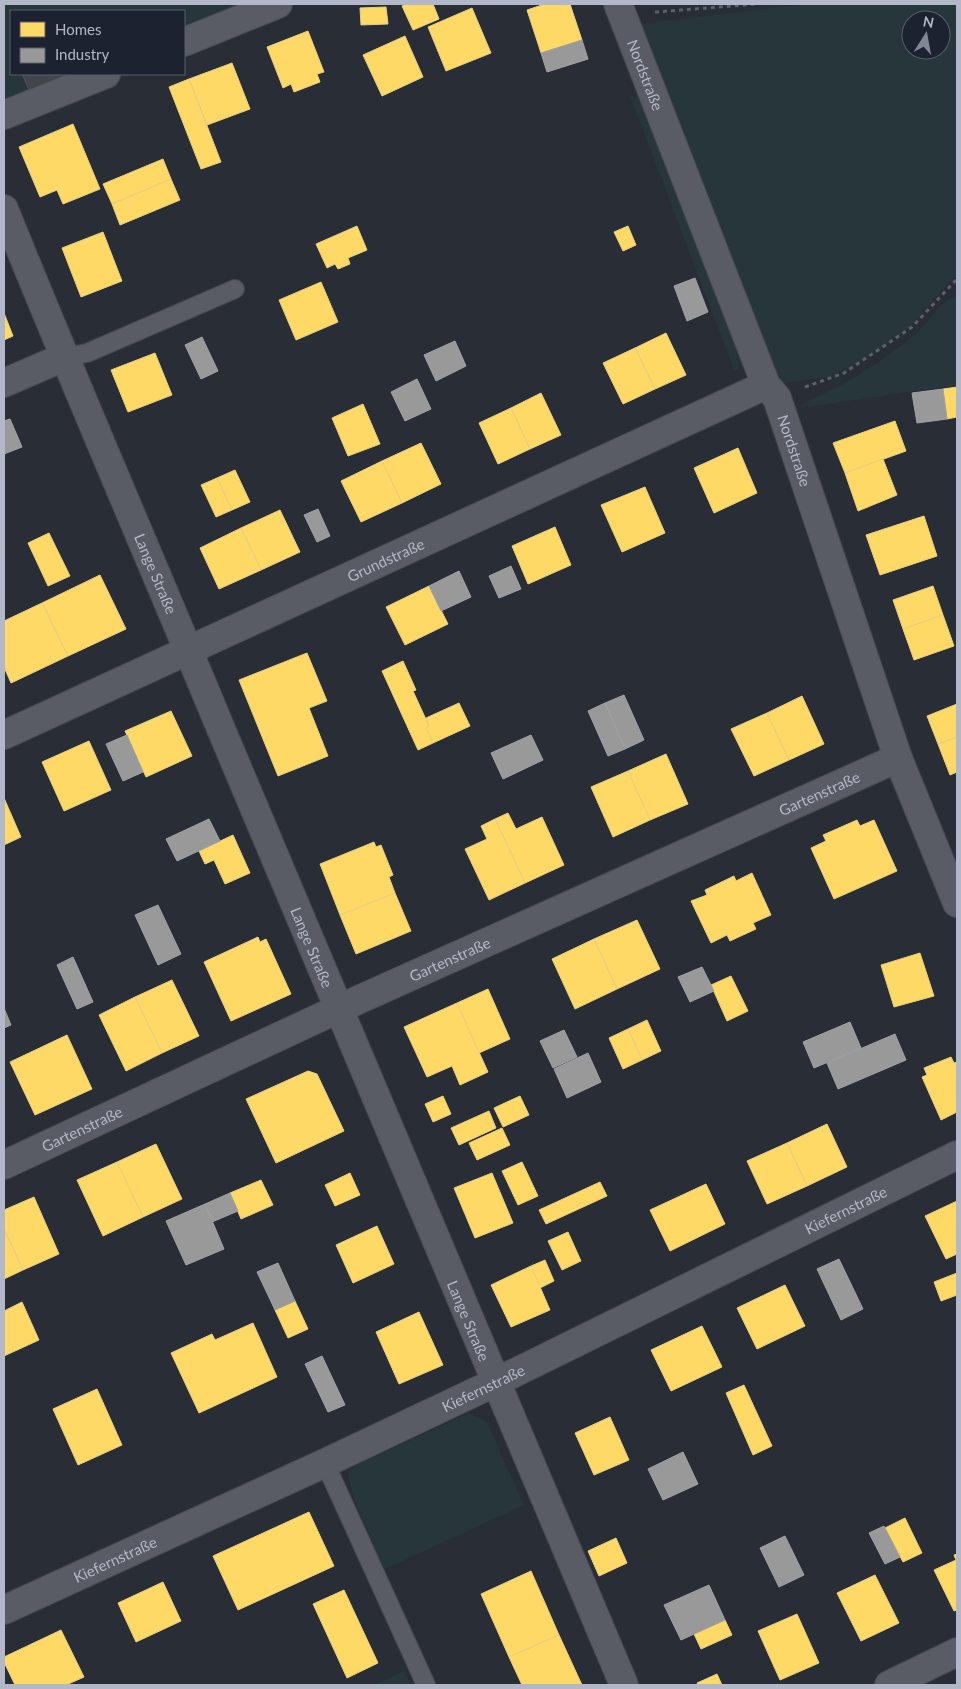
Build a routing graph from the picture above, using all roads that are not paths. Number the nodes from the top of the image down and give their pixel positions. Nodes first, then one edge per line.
1 (278, 4) edge
2 (620, 10) edge
3 (185, 42) edge
4 (104, 75) edge
5 (4, 115) edge
6 (4, 209) edge
7 (235, 289) dead end
8 (64, 357) junction
9 (4, 383) edge
10 (772, 391) junction
11 (188, 649) junction
12 (4, 734) edge
13 (898, 758) junction
14 (957, 903) edge
15 (338, 1009) junction
16 (957, 1155) edge
17 (4, 1165) edge
18 (494, 1383) junction
19 (325, 1463) junction
20 (4, 1610) edge
21 (957, 1652) edge
22 (426, 1685) edge
23 (624, 1685) edge
24 (889, 1685) edge

1 - 3 street
2 - 10 street, Nordstraße
4 - 5 street
6 - 8 street, Lange Straße
7 - 8 lane
8 - 9 street
8 - 11 street, Lange Straße
10 - 11 street, Grundstraße
10 - 13 street, Nordstraße
11 - 12 street, Grundstraße
11 - 15 street, Lange Straße
13 - 14 street, Nordstraße
13 - 15 street, Gartenstraße
15 - 17 street, Gartenstraße
15 - 18 street, Lange Straße
16 - 18 street, Kiefernstraße
18 - 19 street, Kiefernstraße
18 - 23 street, Lange Straße
19 - 20 street, Kiefernstraße
19 - 22 lane
21 - 24 street

